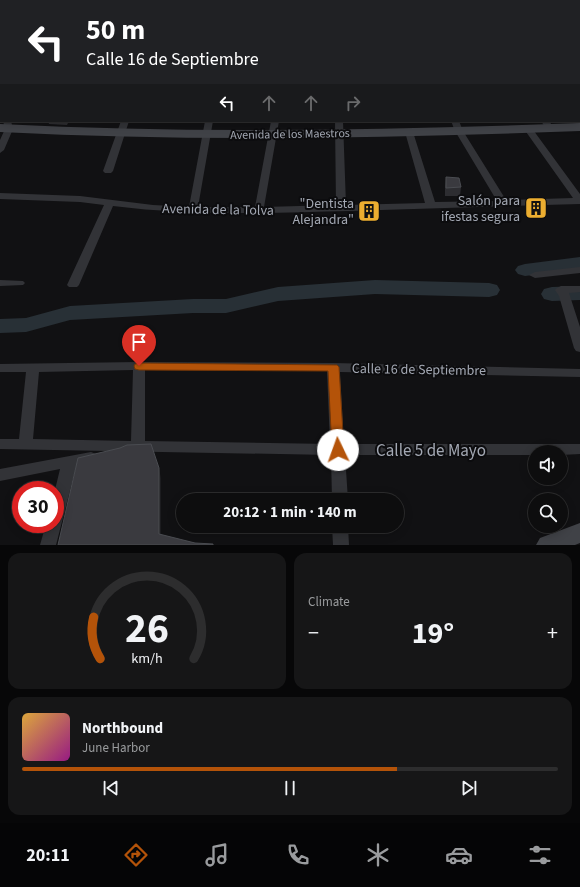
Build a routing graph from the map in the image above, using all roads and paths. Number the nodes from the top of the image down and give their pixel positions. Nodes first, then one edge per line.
1 (125, 122) edge
2 (209, 122) edge
3 (275, 122) edge
4 (338, 122) edge
5 (547, 125) edge
6 (6, 126) edge
7 (457, 126) edge
8 (580, 127) edge
9 (528, 129) junction
10 (409, 132) junction
11 (120, 134) junction
12 (339, 134) junction
13 (271, 135) junction
14 (205, 136) junction
15 (0, 150) edge
16 (108, 171) dead end
17 (0, 196) edge
18 (580, 201) edge
19 (110, 202) junction
20 (503, 203) junction
21 (430, 205) junction
22 (341, 208) junction
23 (193, 210) junction
24 (259, 210) junction
25 (580, 270) edge
26 (535, 275) dead end
27 (0, 283) edge
28 (19, 283) dead end
29 (73, 285) dead end
30 (580, 289) edge
31 (580, 348) edge
32 (139, 366) junction
33 (333, 367) junction
34 (0, 368) edge
35 (34, 368) junction
36 (580, 373) edge
37 (0, 444) edge
38 (26, 444) junction
39 (138, 447) junction
40 (338, 450) junction
41 (580, 450) edge
42 (70, 464) junction
43 (0, 475) edge
44 (64, 486) edge
45 (340, 493) edge
46 (51, 533) edge
47 (340, 533) edge
48 (580, 533) edge
49 (48, 545) edge
50 (341, 545) edge
51 (548, 545) edge

1 - 11 street
2 - 14 street
3 - 13 street
4 - 12 street
5 - 8 main road, Avenida de los Maestros
5 - 9 main road, Avenida de los Maestros
6 - 11 main road, Avenida de los Maestros
6 - 15 street
7 - 9 main road, Avenida de los Maestros
7 - 10 main road, Avenida de los Maestros
7 - 20 street
9 - 18 street
10 - 12 main road, Avenida de los Maestros
10 - 21 street
11 - 14 main road, Avenida de los Maestros
11 - 16 street
12 - 13 main road, Avenida de los Maestros
12 - 22 street
13 - 14 main road, Avenida de los Maestros
13 - 24 street
14 - 23 street
17 - 19 street, Avenida de la Tolva
18 - 20 street, Avenida de la Tolva
19 - 23 street, Avenida de la Tolva
19 - 29 street
20 - 21 street, Avenida de la Tolva
21 - 22 street, Avenida de la Tolva
22 - 24 street, Avenida de la Tolva
23 - 24 street, Avenida de la Tolva
25 - 26 street
27 - 28 street
30 - 31 street
32 - 33 street, Calle 16 de Septiembre
32 - 35 street, Calle 16 de Septiembre
32 - 39 street
33 - 36 street, Calle 16 de Septiembre
33 - 40 street
34 - 35 street, Calle 16 de Septiembre
35 - 38 street
37 - 38 street
38 - 39 street
39 - 40 street, Calle 5 de Mayo
39 - 42 street
40 - 41 street, Calle 5 de Mayo
40 - 45 street
42 - 43 street
42 - 44 street
46 - 49 street
47 - 50 street
48 - 51 main road

